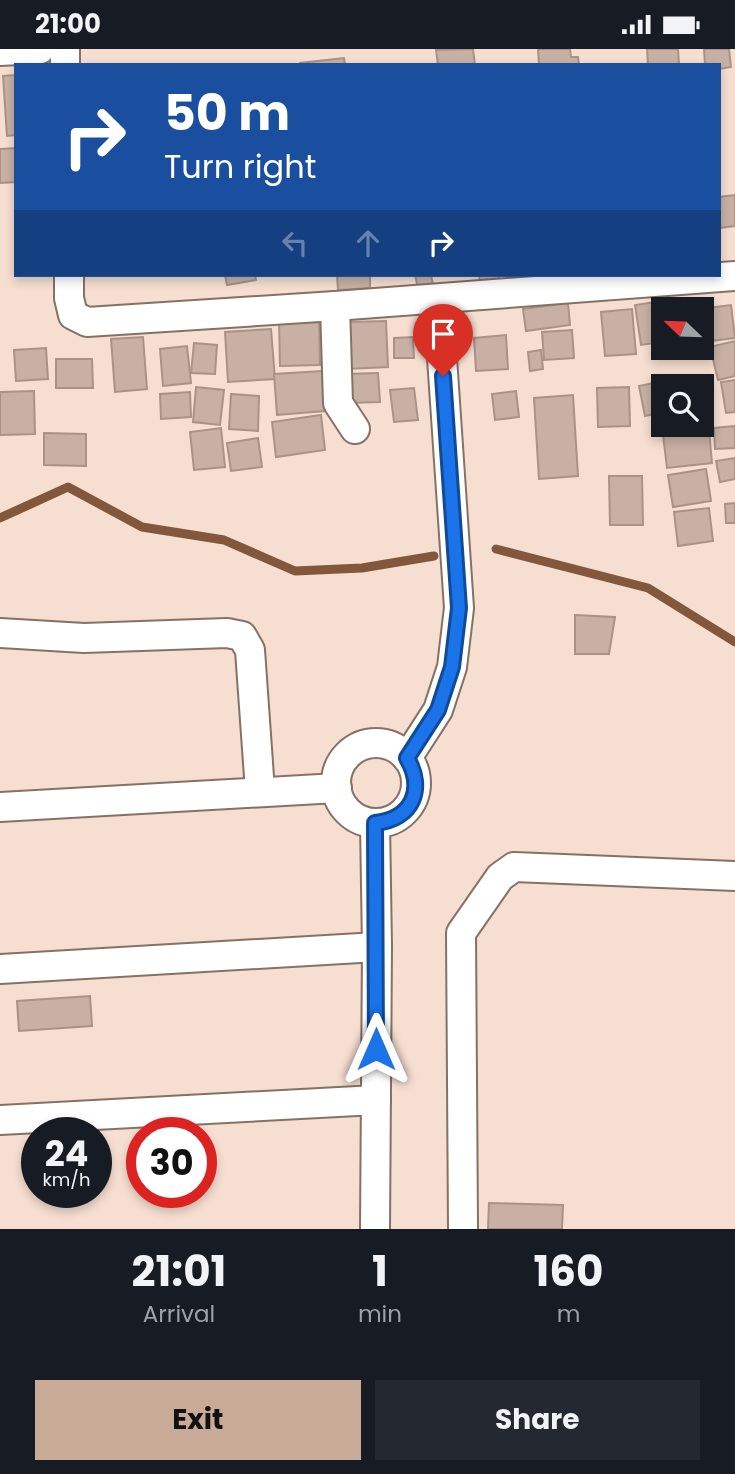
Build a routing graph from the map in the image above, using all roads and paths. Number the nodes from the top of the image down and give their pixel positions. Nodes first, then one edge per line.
1 (40, 49) edge
2 (0, 51) edge
3 (735, 276) edge
4 (69, 277) edge
5 (438, 299) junction
6 (335, 306) junction
7 (355, 429) dead end
8 (0, 633) edge
9 (407, 758) junction
10 (337, 788) junction
11 (260, 791) junction
12 (0, 807) edge
13 (375, 823) junction
14 (735, 876) edge
15 (377, 947) junction
16 (0, 969) edge
17 (376, 1100) junction
18 (0, 1120) edge
19 (375, 1229) edge
20 (463, 1229) edge

1 - 2 street
3 - 5 street
4 - 6 street
5 - 6 street
5 - 9 street
6 - 7 street
8 - 11 street
9 - 10 street
9 - 13 street
10 - 11 street
10 - 13 street
11 - 12 street
13 - 15 street
14 - 20 street
15 - 16 street
15 - 17 street
17 - 18 street
17 - 19 street

